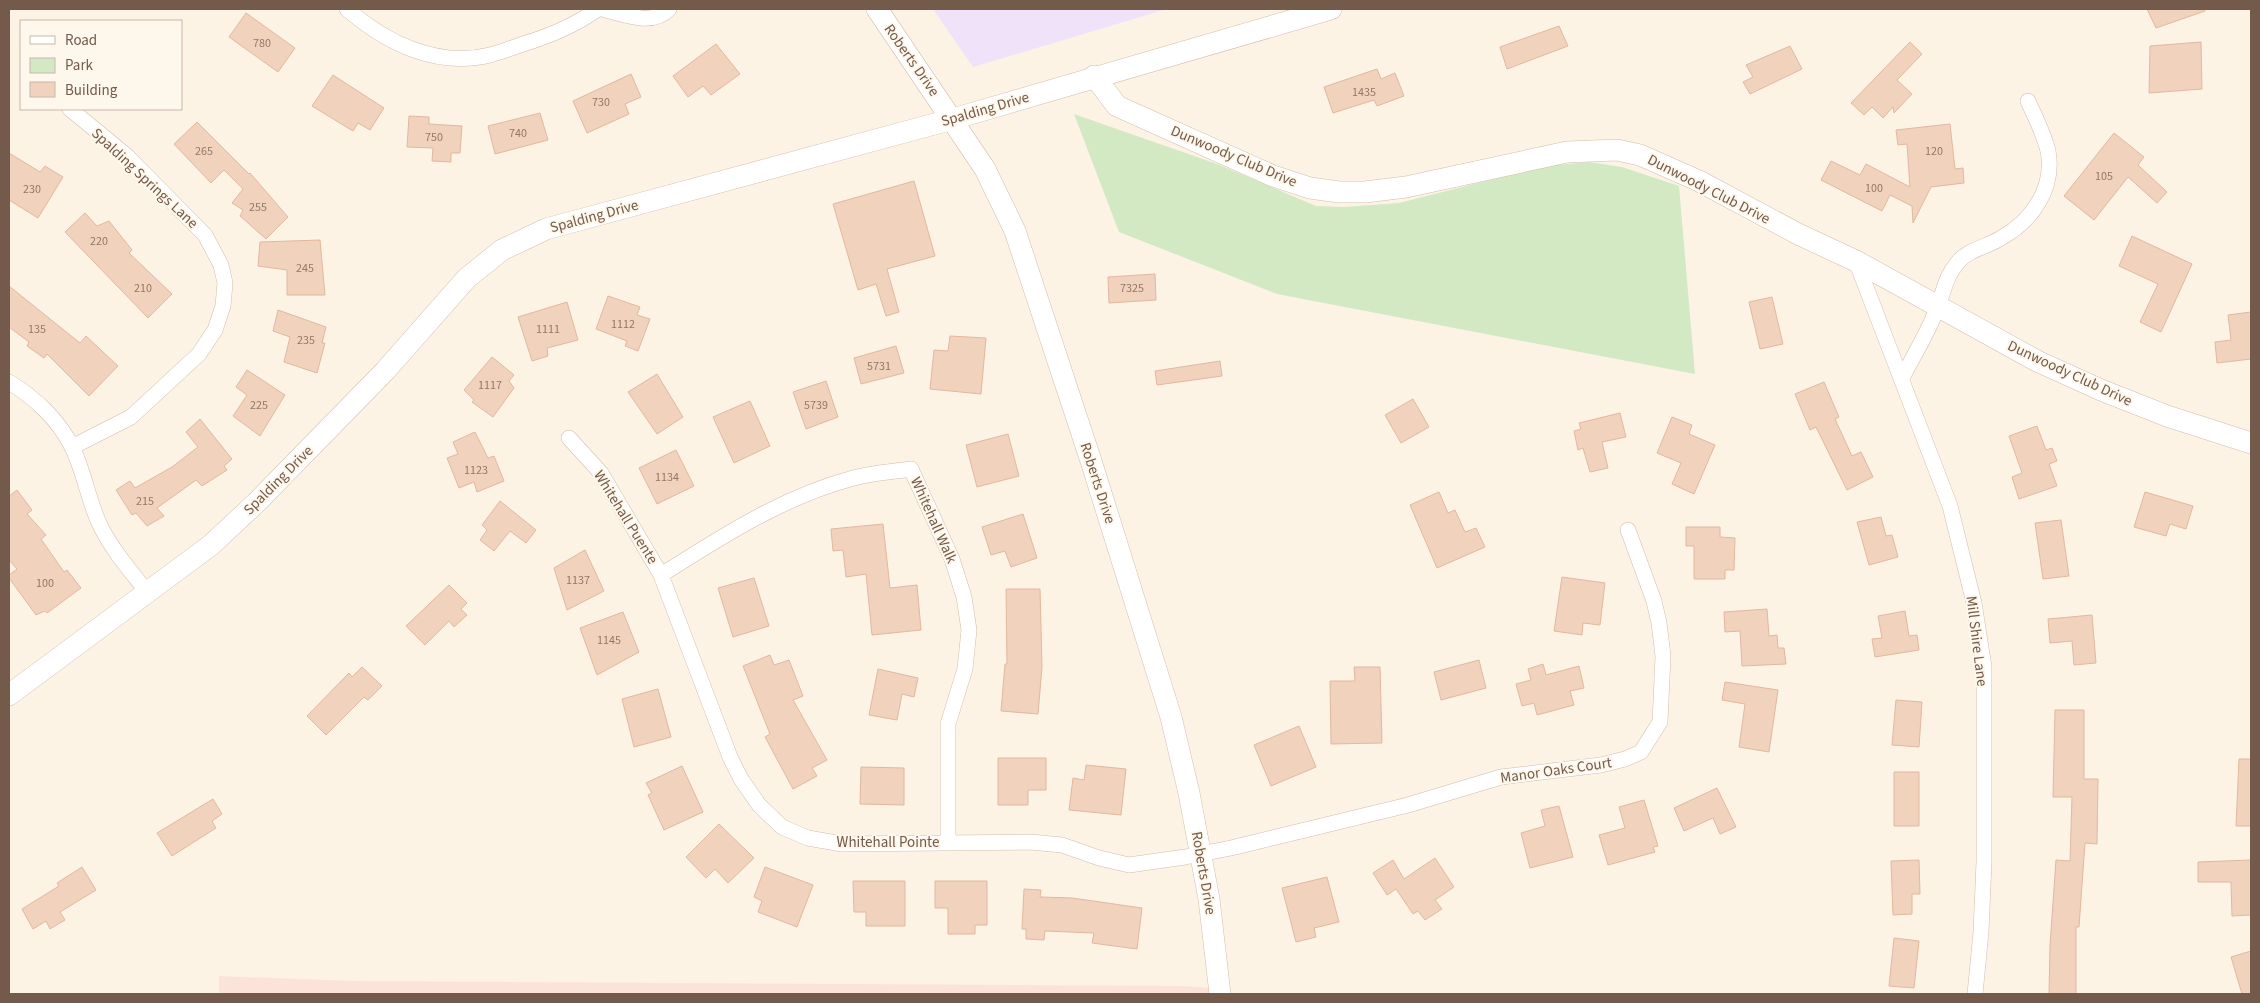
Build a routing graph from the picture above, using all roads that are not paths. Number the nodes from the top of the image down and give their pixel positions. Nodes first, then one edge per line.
1 (347, 9) edge
2 (598, 9) edge
3 (602, 9) edge
4 (669, 9) edge
5 (877, 9) edge
6 (1331, 9) edge
7 (1094, 76) junction
8 (2028, 101) dead end
9 (71, 110) edge
10 (952, 119) junction
11 (1856, 261) junction
12 (1938, 307) junction
13 (1902, 378) junction
14 (9, 382) edge
15 (569, 438) dead end
16 (2251, 443) edge
17 (72, 447) junction
18 (1628, 530) dead end
19 (661, 575) junction
20 (147, 592) junction
21 (9, 695) edge
22 (948, 842) junction
23 (1208, 852) junction
24 (1220, 994) edge
25 (1975, 994) edge

1 - 2 street
3 - 4 street
5 - 10 street, Roberts Drive
6 - 7 street, Spalding Drive
7 - 10 street, Spalding Drive
7 - 11 street, Dunwoody Club Drive
8 - 12 street
9 - 17 street, Spalding Springs Lane
10 - 20 street, Spalding Drive
10 - 23 street, Roberts Drive
11 - 12 street, Dunwoody Club Drive
11 - 13 street, Mill Shire Lane
12 - 13 street
12 - 16 street, Dunwoody Club Drive
13 - 25 street, Mill Shire Lane
14 - 17 street
15 - 19 street, Whitehall Puente
17 - 20 street
18 - 23 street, Manor Oaks Court
19 - 22 street, Whitehall Pointe
19 - 22 street, Whitehall Walk
20 - 21 street, Spalding Drive
22 - 23 street, Whitehall Pointe
23 - 24 street, Roberts Drive

